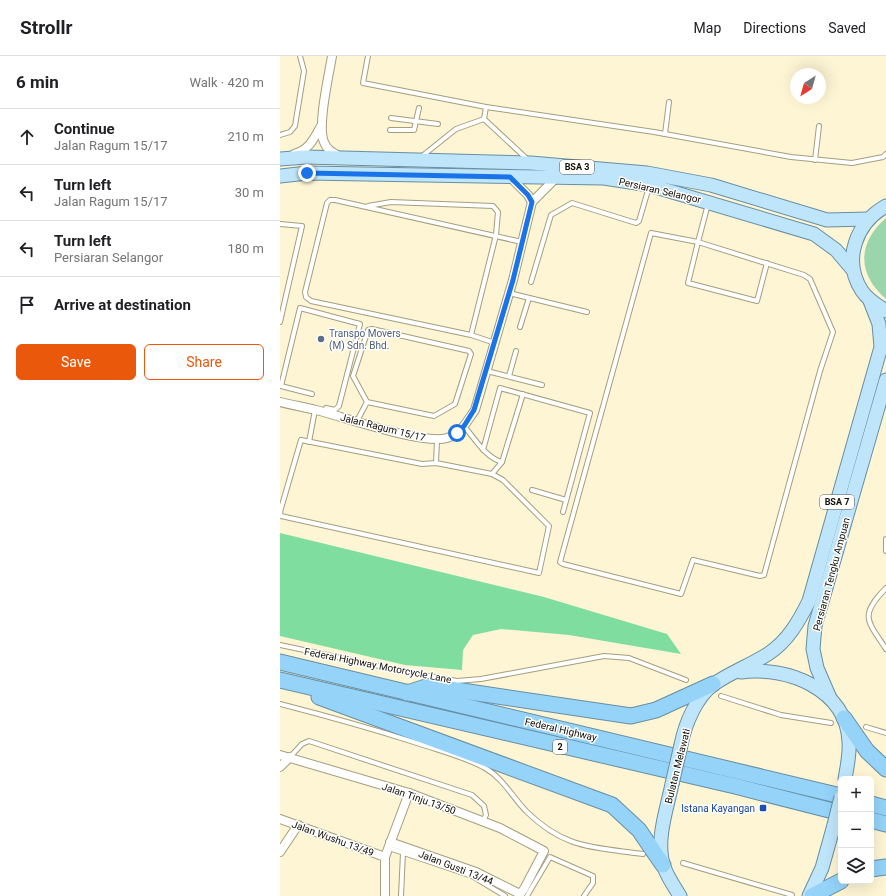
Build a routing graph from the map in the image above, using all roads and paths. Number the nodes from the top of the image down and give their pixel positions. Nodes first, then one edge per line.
1 (300, 56) edge
2 (332, 56) edge
3 (368, 56) edge
4 (669, 102) dead end
5 (486, 106) junction
6 (419, 108) dead end
7 (391, 118) dead end
8 (484, 119) junction
9 (417, 122) junction
10 (438, 124) dead end
11 (321, 126) junction
12 (819, 126) dead end
13 (390, 130) dead end
14 (665, 134) junction
15 (280, 136) edge
16 (886, 154) edge
17 (341, 158) junction
18 (280, 159) edge
19 (417, 160) junction
20 (815, 160) junction
21 (531, 163) junction
22 (280, 176) edge
23 (510, 177) junction
24 (557, 177) junction
25 (649, 185) junction
26 (709, 201) junction
27 (532, 202) junction
28 (367, 206) junction
29 (886, 206) edge
30 (868, 219) junction
31 (280, 224) edge
32 (496, 235) junction
33 (522, 242) junction
34 (698, 242) junction
35 (767, 263) junction
36 (853, 270) junction
37 (531, 282) dead end
38 (509, 293) junction
39 (529, 298) junction
40 (870, 301) junction
41 (886, 311) edge
42 (587, 312) dead end
43 (280, 322) edge
44 (520, 327) dead end
45 (471, 335) junction
46 (495, 343) junction
47 (516, 351) dead end
48 (487, 371) junction
49 (509, 376) junction
50 (886, 380) edge
51 (542, 386) dead end
52 (312, 394) dead end
53 (523, 394) junction
54 (280, 402) edge
55 (367, 402) junction
56 (315, 410) junction
57 (326, 413) junction
58 (357, 421) junction
59 (464, 426) junction
60 (437, 440) junction
61 (309, 442) junction
62 (483, 450) junction
63 (502, 462) junction
64 (436, 463) junction
65 (492, 474) junction
66 (532, 490) dead end
67 (566, 500) junction
68 (563, 512) dead end
69 (886, 538) edge
70 (886, 551) edge
71 (886, 588) edge
72 (280, 645) edge
73 (886, 649) edge
74 (280, 662) edge
75 (733, 673) junction
76 (442, 678) junction
77 (686, 680) dead end
78 (280, 681) edge
79 (717, 690) junction
80 (467, 691) junction
81 (406, 693) junction
82 (830, 698) junction
83 (280, 704) edge
84 (837, 720) junction
85 (866, 727) dead end
86 (886, 733) edge
87 (451, 745) junction
88 (430, 747) junction
89 (280, 755) edge
90 (290, 757) junction
91 (280, 767) edge
92 (886, 769) edge
93 (845, 776) edge
94 (409, 793) junction
95 (838, 796) edge
96 (874, 805) edge
97 (886, 808) edge
98 (280, 819) edge
99 (838, 819) edge
100 (483, 821) junction
101 (874, 821) edge
102 (886, 824) edge
103 (298, 825) junction
104 (389, 845) junction
105 (544, 851) joint
106 (280, 852) edge
107 (403, 852) junction
108 (643, 854) dead end
109 (385, 857) junction
110 (683, 863) dead end
111 (663, 865) junction
112 (886, 867) edge
113 (874, 868) edge
114 (838, 883) edge
115 (792, 895) dead end
116 (385, 896) edge
117 (401, 896) edge
118 (505, 896) edge
119 (527, 896) edge
120 (584, 896) edge
121 (680, 896) edge
122 (809, 896) edge
123 (812, 896) edge

1 - 15 lane
2 - 11 street
3 - 5 lane
4 - 14 lane
5 - 8 lane
5 - 14 lane
6 - 9 lane
7 - 9 lane
8 - 19 lane
8 - 21 lane
9 - 10 lane
9 - 13 lane
11 - 17 street
11 - 18 street
12 - 20 lane
14 - 20 lane
16 - 20 lane
17 - 18 main road, Persiaran Selangor / BSA 3
17 - 19 main road, Persiaran Selangor / BSA 3
19 - 21 main road, Persiaran Selangor / BSA 3
21 - 30 main road, Persiaran Selangor / BSA 3
22 - 23 main road, Persiaran Selangor / BSA 3
23 - 24 main road, Persiaran Selangor / BSA 3
23 - 27 street
24 - 25 main road, Persiaran Selangor / BSA 3
24 - 27 street
25 - 26 main road, Persiaran Selangor / BSA 3
25 - 37 lane
26 - 34 lane
26 - 36 main road, Persiaran Selangor / BSA 3
27 - 33 street, Jalan Ragum 15/17
28 - 32 lane
28 - 32 lane
28 - 45 lane
29 - 30 main road
30 - 36 main road
31 - 43 lane
32 - 33 lane
32 - 45 lane
33 - 38 street, Jalan Ragum 15/17
34 - 35 lane
34 - 35 lane
34 - 35 lane
36 - 40 main road, Persiaran Tengku Ampuan
38 - 39 lane
38 - 46 street, Jalan Ragum 15/17
39 - 42 lane
39 - 44 lane
40 - 41 main road
40 - 75 main road, Persiaran Tengku Ampuan / BSA 7
45 - 46 lane
46 - 48 street, Jalan Ragum 15/17
47 - 49 lane
48 - 49 lane
48 - 59 street, Jalan Ragum 15/17
49 - 51 lane
50 - 82 main road, Persiaran Tengku Ampuan / BSA 7
52 - 57 lane
53 - 62 lane
53 - 63 lane
53 - 67 lane
54 - 56 street, Jalan Ragum 15/17
55 - 55 lane
55 - 58 lane
56 - 57 street, Jalan Ragum 15/17
56 - 61 lane
57 - 58 street, Jalan Ragum 15/17
58 - 60 street, Jalan Ragum 15/17
59 - 60 street, Jalan Ragum 15/17
59 - 62 lane
60 - 64 lane
61 - 64 lane
61 - 65 lane
62 - 63 lane
63 - 65 lane
64 - 65 lane
66 - 67 lane
67 - 68 lane
69 - 70 lane
71 - 73 lane
72 - 76 lane, Federal Highway Motorcycle Lane
74 - 81 highway, Federal Highway / 2
75 - 79 main road, Bulatan Melawati
75 - 82 main road, Bulatan Melawati
76 - 77 lane, Federal Highway Motorcycle Lane
76 - 80 lane
78 - 87 highway
78 - 99 highway, Federal Highway / 2
79 - 80 highway
79 - 84 lane
79 - 111 main road, Bulatan Melawati, bridge
80 - 81 highway
81 - 95 highway, Federal Highway / 2
82 - 84 main road, Bulatan Melawati
83 - 88 lane
84 - 92 highway
84 - 93 main road, Bulatan Melawati
85 - 86 lane
87 - 88 lane
87 - 111 highway
88 - 108 lane
89 - 90 street, Jalan Tinju 13/50
90 - 91 street
90 - 94 street, Jalan Tinju 13/50
90 - 100 lane
94 - 100 street, Jalan Tinju 13/50
94 - 104 street
96 - 97 highway
98 - 103 street, Jalan Wushu 13/49
99 - 122 main road
100 - 105 street, Jalan Tinju 13/50
101 - 102 highway
103 - 106 street
103 - 109 street, Jalan Wushu 13/49
104 - 105 street, Jalan Gusti 13/44
104 - 107 lane
104 - 109 street
107 - 117 lane
107 - 118 lane
109 - 116 street
110 - 115 lane
111 - 121 main road, Bulatan Melawati
112 - 113 highway
114 - 123 highway
119 - 120 lane

